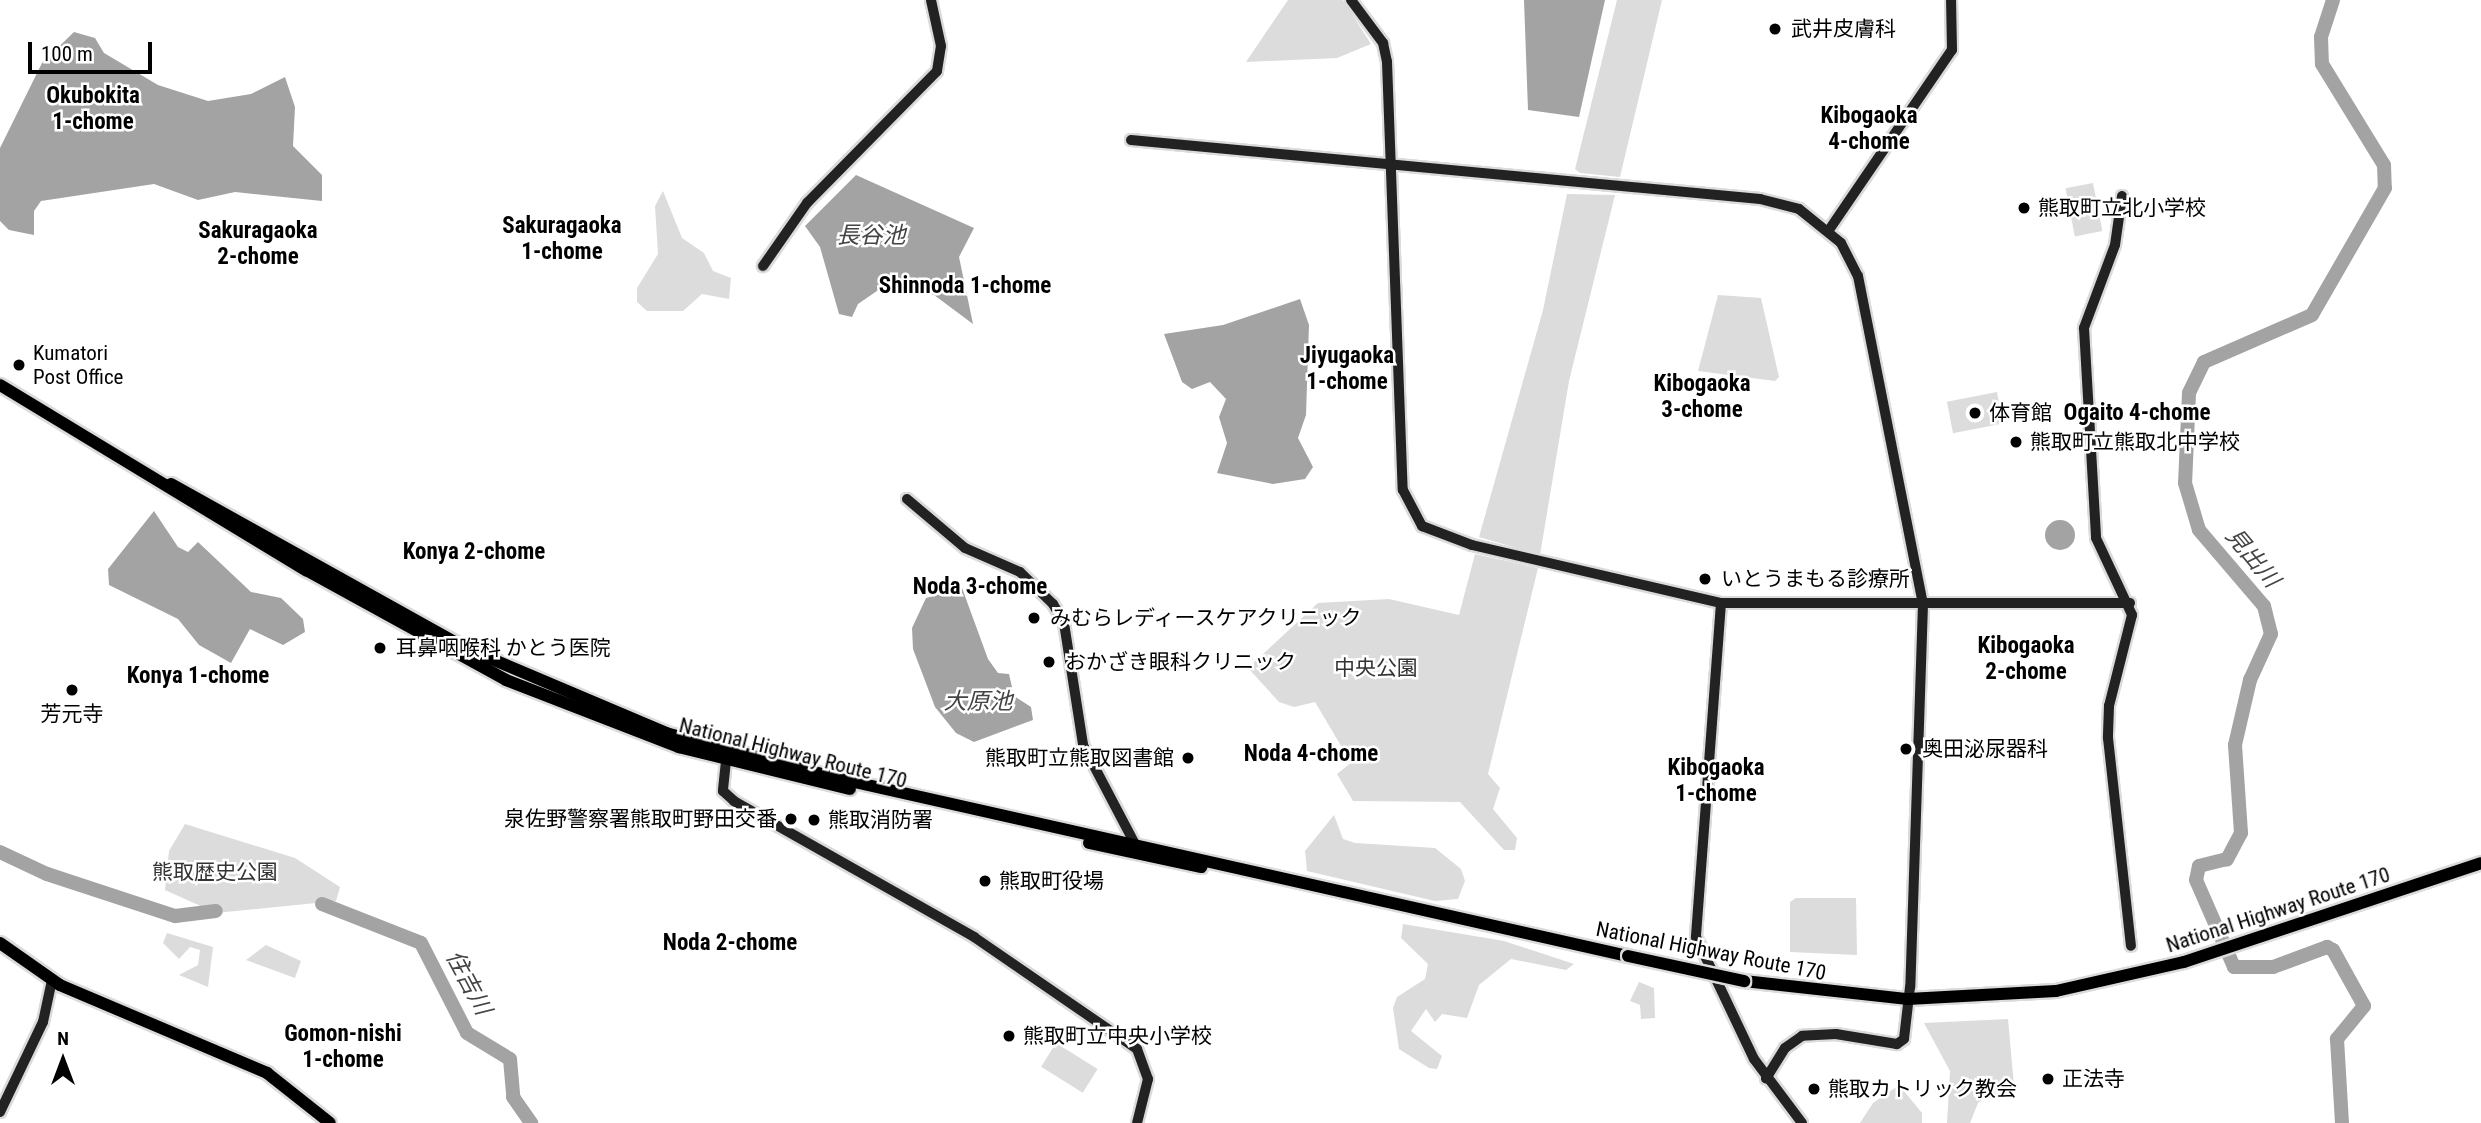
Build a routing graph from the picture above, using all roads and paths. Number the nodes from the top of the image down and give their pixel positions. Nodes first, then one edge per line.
1 (931, 0) edge
2 (1351, 0) edge
3 (1951, 0) edge
4 (1131, 140) dead end
5 (1392, 165) junction
6 (2122, 196) dead end
7 (1829, 230) junction
8 (763, 266) dead end
9 (0, 385) edge
10 (170, 484) junction
11 (907, 499) dead end
12 (1721, 603) junction
13 (2130, 603) junction
14 (1923, 604) junction
15 (726, 761) junction
16 (1138, 849) junction
17 (2481, 864) edge
18 (0, 943) edge
19 (2131, 946) dead end
20 (52, 980) junction
21 (1908, 999) junction
22 (1766, 1079) junction
23 (0, 1112) edge
24 (330, 1123) edge
25 (1137, 1123) edge
26 (1802, 1123) edge

1 - 8 street
2 - 5 street
3 - 7 street
4 - 5 street
5 - 7 street
5 - 12 street
6 - 13 street
7 - 14 street
9 - 10 highway, National Highway Route 170
10 - 15 highway, National Highway Route 170
10 - 16 highway, National Highway Route 170
11 - 16 street
12 - 14 street
12 - 22 street
13 - 14 street
13 - 19 street
14 - 21 street
15 - 16 highway, National Highway Route 170
15 - 25 street
16 - 21 highway, National Highway Route 170, bridge
17 - 21 highway, National Highway Route 170
18 - 20 highway
20 - 23 street
20 - 24 highway
21 - 22 street
22 - 26 street

